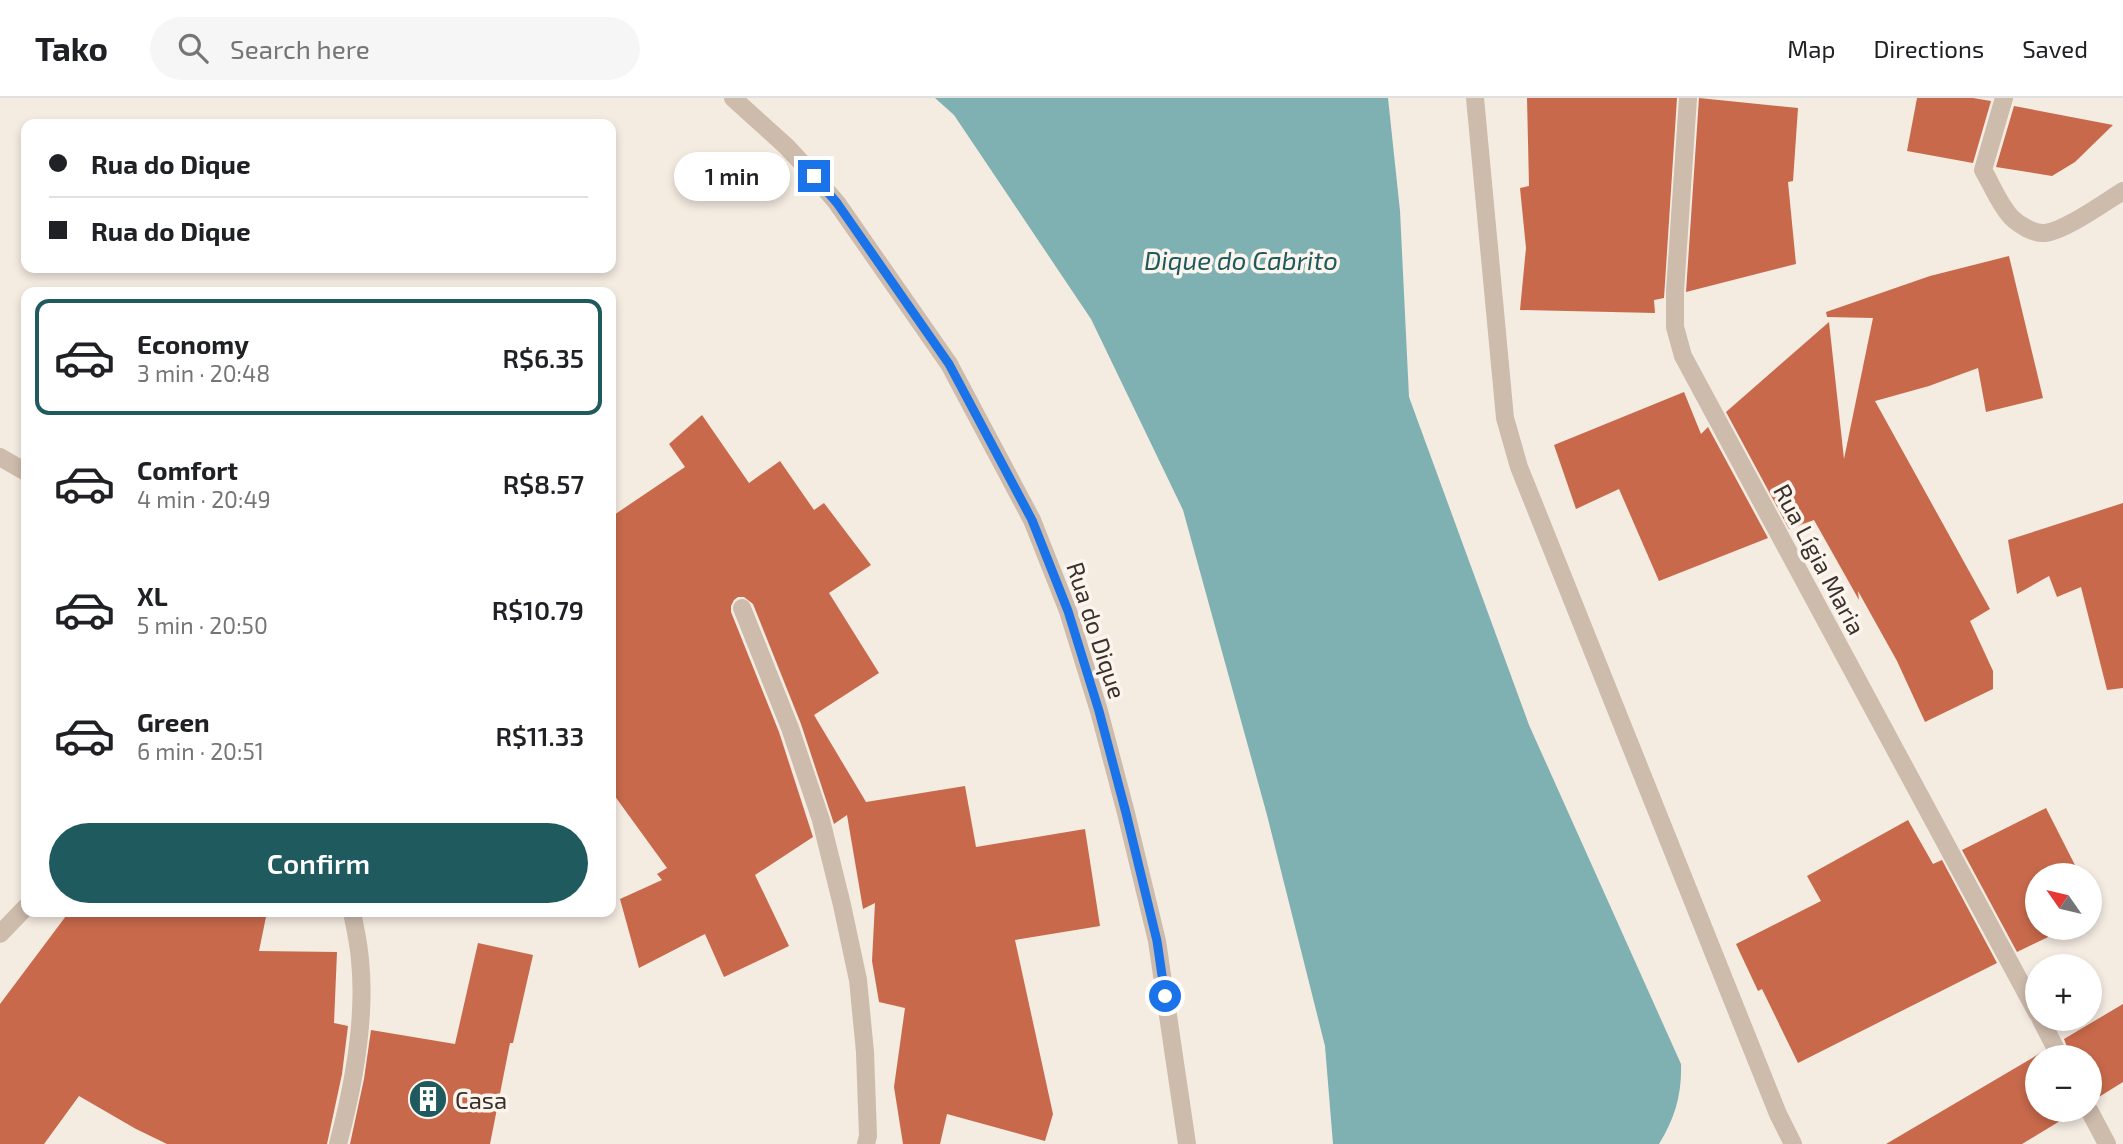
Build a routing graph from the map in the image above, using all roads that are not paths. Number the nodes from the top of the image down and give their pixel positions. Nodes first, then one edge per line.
1 (733, 98) edge
2 (1475, 98) edge
3 (1688, 98) edge
4 (2004, 98) edge
5 (2123, 191) edge
6 (0, 457) edge
7 (21, 469) edge
8 (742, 608) dead end
9 (21, 912) edge
10 (353, 917) edge
11 (0, 934) edge
12 (2025, 991) edge
13 (2095, 1122) edge
14 (338, 1144) edge
15 (866, 1144) edge
16 (1187, 1144) edge
17 (1793, 1144) edge
18 (2107, 1144) edge

1 - 16 street, Rua do Dique
2 - 17 street
3 - 12 street, Rua Lígia Maria
4 - 5 street
6 - 7 street
8 - 15 street
9 - 11 street
10 - 14 street
13 - 18 street

